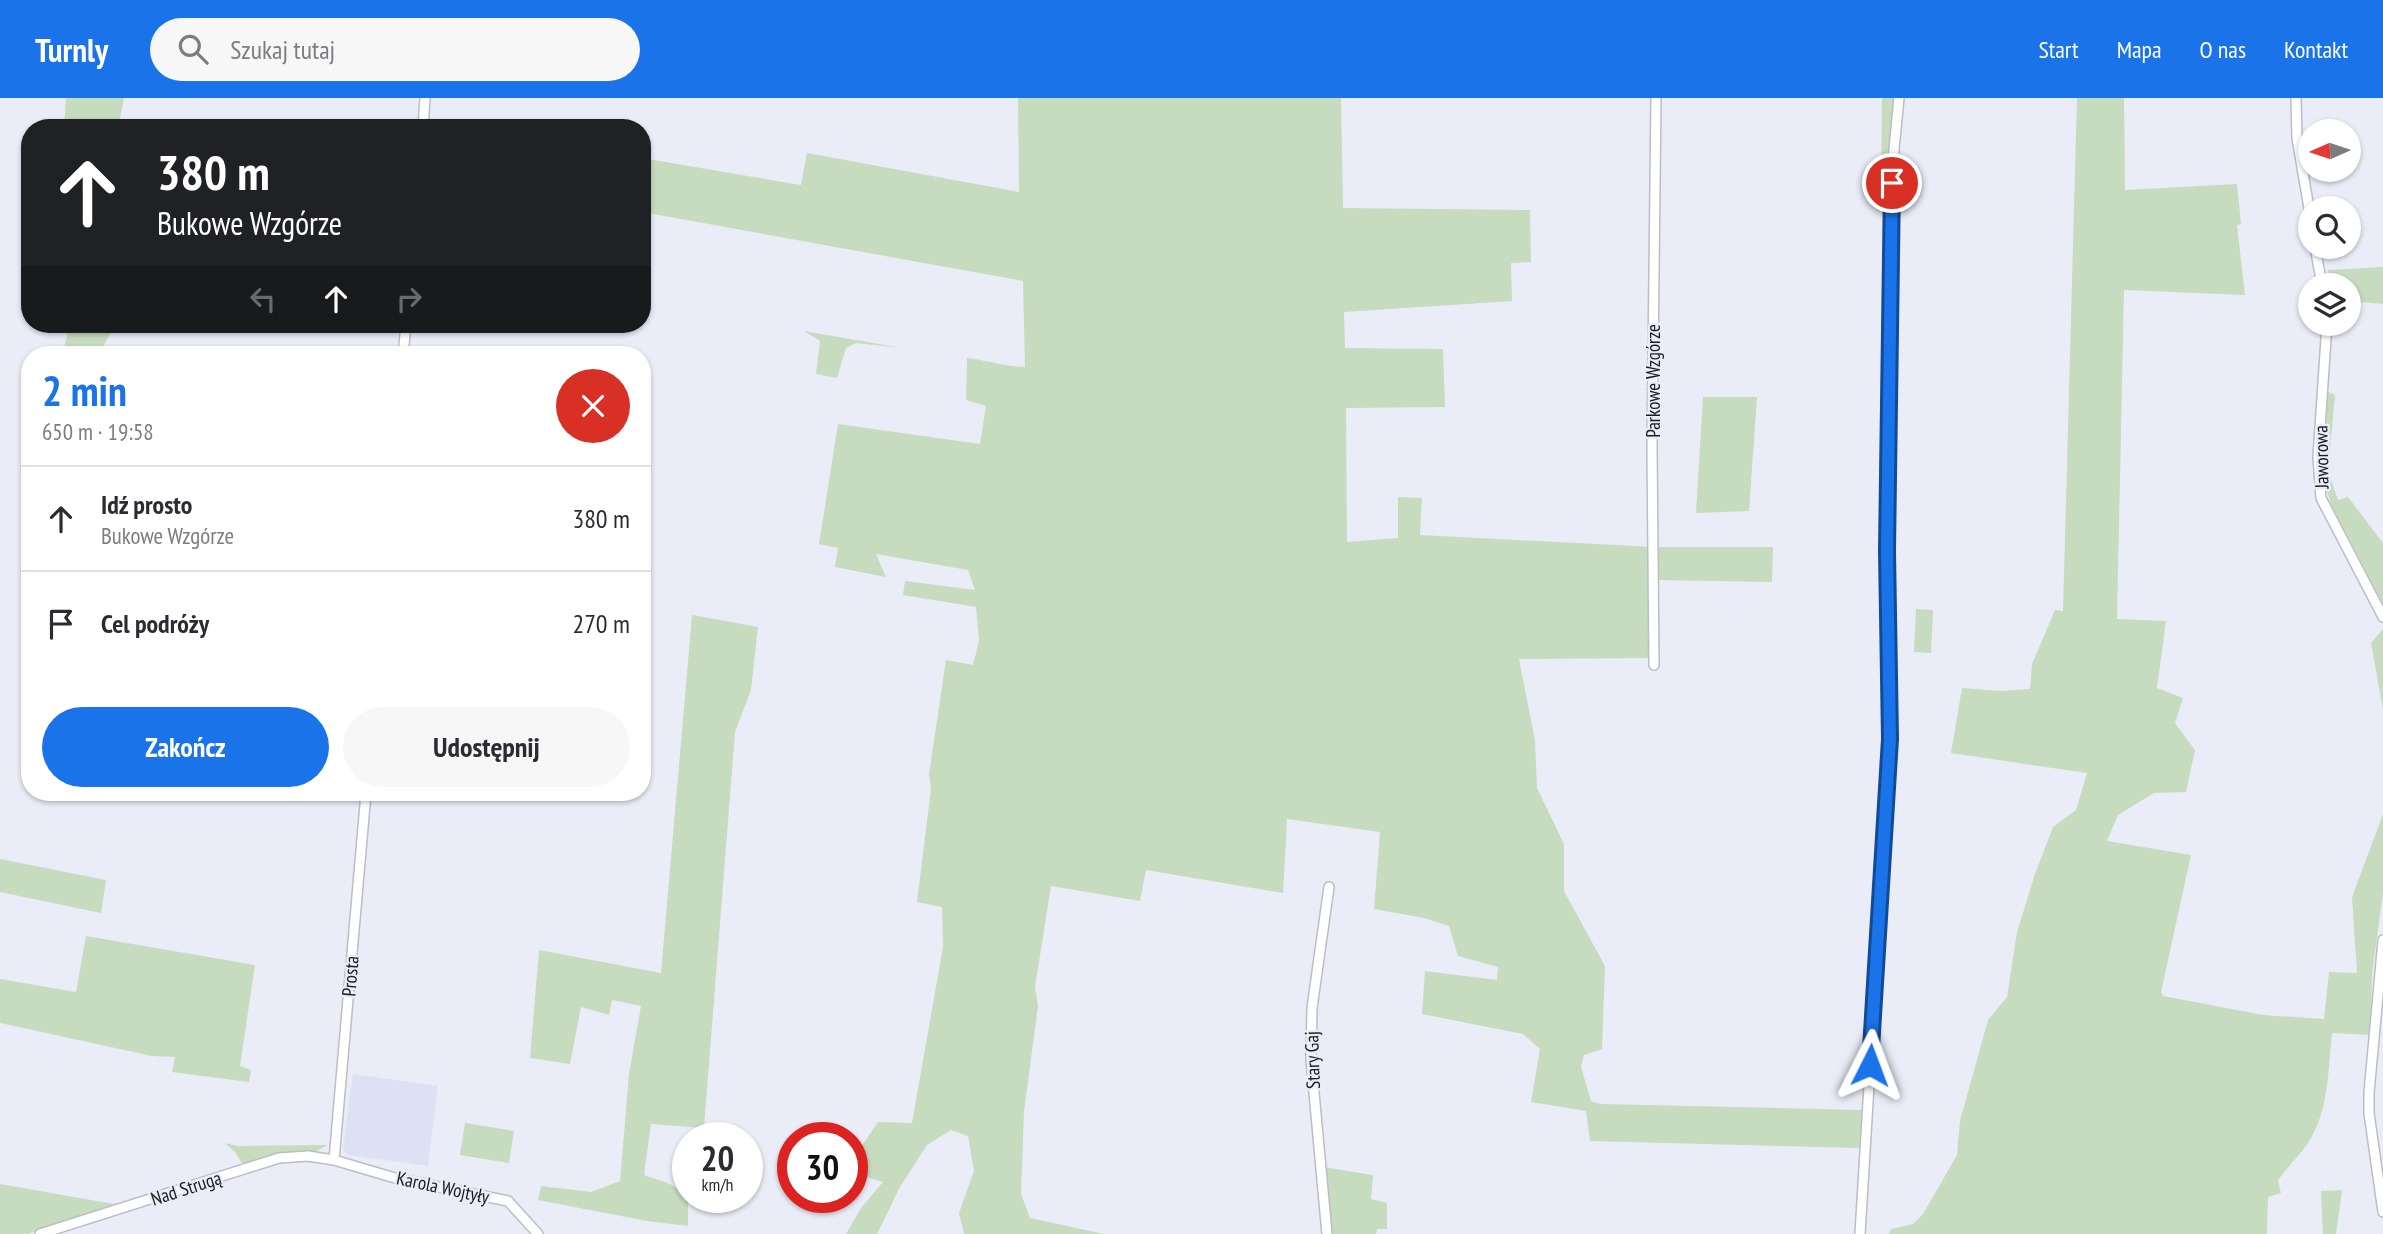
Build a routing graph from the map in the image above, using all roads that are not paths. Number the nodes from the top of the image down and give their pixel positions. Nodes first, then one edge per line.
1 (425, 98) edge
2 (1656, 98) edge
3 (1899, 98) edge
4 (2296, 98) edge
5 (423, 119) edge
6 (2307, 196) edge
7 (2326, 336) edge
8 (2383, 617) edge
9 (1654, 665) dead end
10 (365, 801) edge
11 (1328, 887) dead end
12 (2383, 940) edge
13 (334, 1160) junction
14 (2383, 1212) edge
15 (40, 1234) edge
16 (538, 1234) edge
17 (1327, 1234) edge
18 (1860, 1234) edge

1 - 5 street
2 - 9 street, Parkowe Wzgórze
3 - 18 street
4 - 6 street
7 - 8 street, Jaworowa
10 - 13 street, Prosta
11 - 17 street, Stary Gaj
12 - 14 street
13 - 15 street, Nad Strugą
13 - 16 street, Karola Wojtyły

